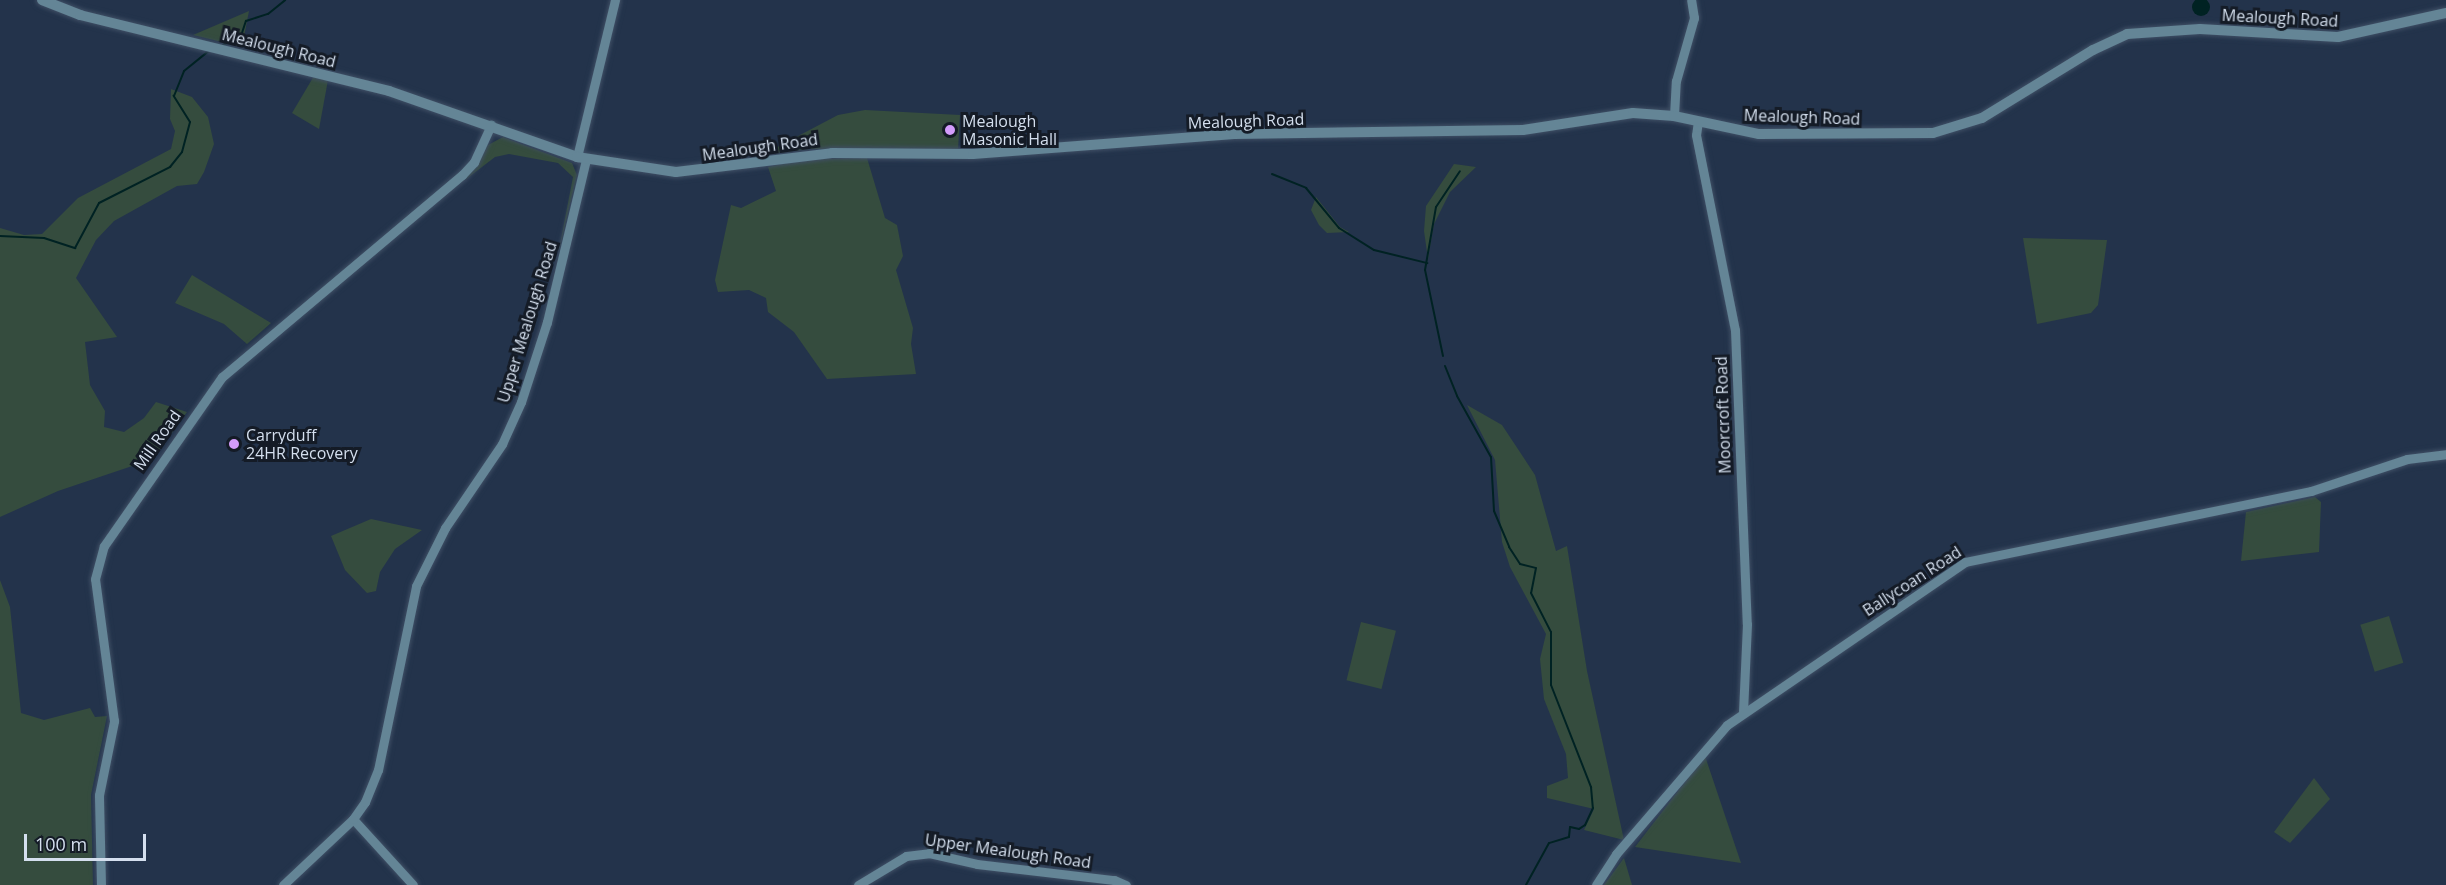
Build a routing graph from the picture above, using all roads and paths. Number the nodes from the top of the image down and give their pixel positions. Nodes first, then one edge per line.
1 (42, 0) edge
2 (615, 0) edge
3 (1691, 0) edge
4 (2446, 14) edge
5 (1674, 116) junction
6 (1698, 121) junction
7 (491, 125) junction
8 (582, 158) junction
9 (2446, 454) edge
10 (1743, 711) junction
11 (353, 819) junction
12 (101, 885) edge
13 (283, 885) edge
14 (413, 885) edge
15 (858, 885) edge
16 (1126, 885) edge
17 (1596, 885) edge

1 - 7 street, Mealough Road
2 - 8 street, Upper Mealough Road
3 - 5 street
4 - 6 street, Mealough Road
5 - 6 street, Mealough Road
5 - 8 street, Mealough Road
6 - 10 street, Moorcroft Road
7 - 8 street, Mealough Road
7 - 12 street, Mill Road
8 - 11 street, Upper Mealough Road
9 - 10 street, Ballycoan Road
10 - 17 street, Ballycoan Road
11 - 13 street, Upper Mealough Road
11 - 14 street
15 - 16 street, Upper Mealough Road

